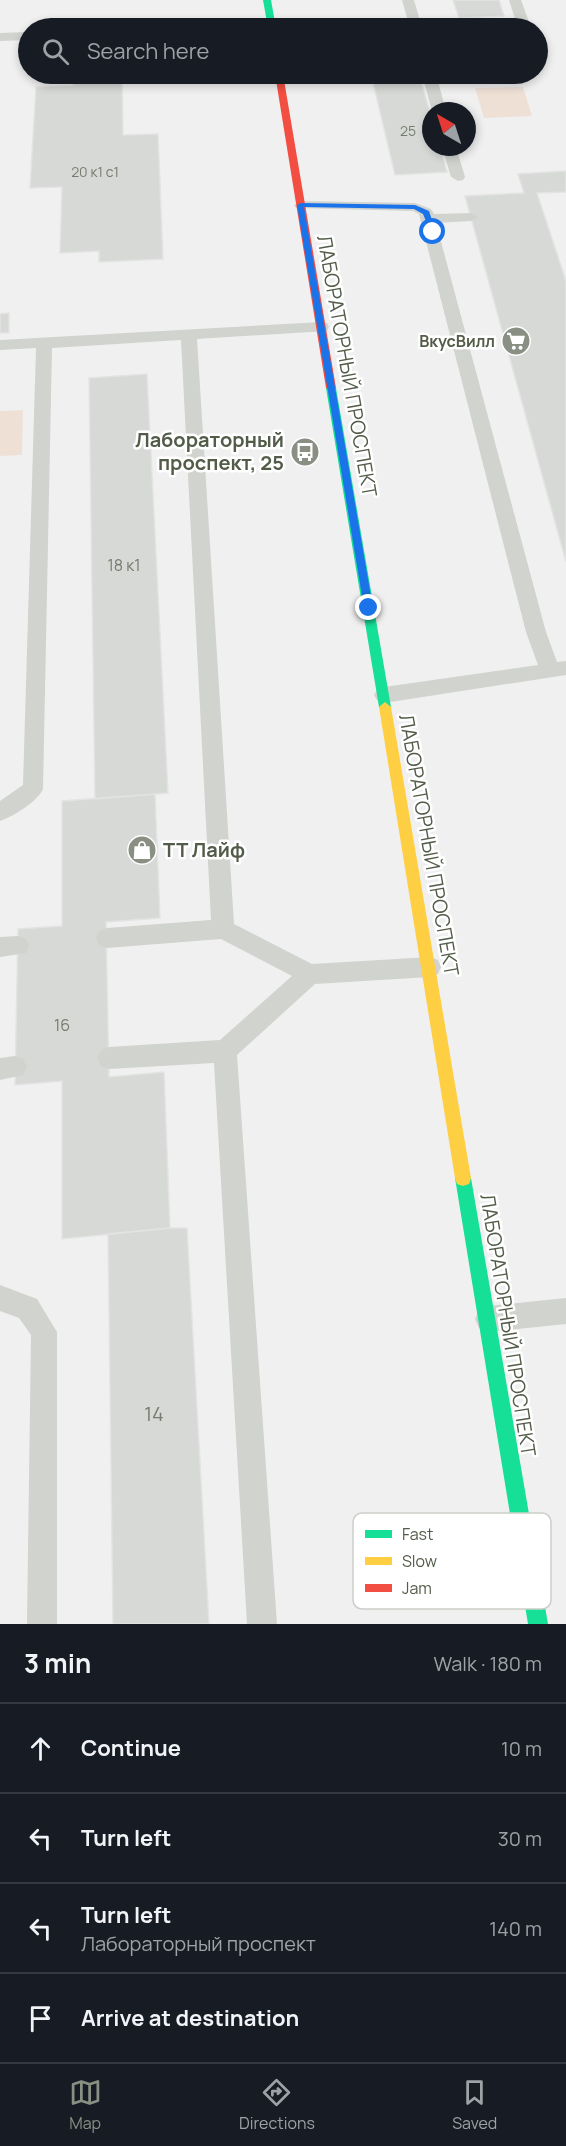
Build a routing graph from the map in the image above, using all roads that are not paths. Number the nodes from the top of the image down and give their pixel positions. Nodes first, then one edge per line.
1 (267, 0) edge
2 (408, 0) edge
3 (515, 0) edge
4 (269, 18) edge
5 (413, 18) edge
6 (522, 18) edge
7 (18, 36) edge
8 (0, 37) edge
9 (18, 43) edge
10 (0, 44) edge
11 (281, 84) edge
12 (432, 84) edge
13 (437, 102) edge
14 (452, 156) edge
15 (458, 177) dead end
16 (301, 205) junction
17 (471, 217) dead end
18 (428, 219) junction
19 (321, 327) junction
20 (189, 334) junction
21 (44, 343) junction
22 (0, 345) edge
23 (558, 669) edge
24 (384, 695) junction
25 (0, 812) edge
26 (223, 929) junction
27 (107, 938) dead end
28 (430, 967) junction
29 (310, 974) junction
30 (225, 1051) junction
31 (109, 1058) dead end
32 (0, 1298) edge
33 (566, 1311) edge
34 (488, 1319) junction
35 (520, 1513) edge
36 (536, 1609) edge
37 (42, 1624) edge
38 (261, 1624) edge
39 (538, 1624) edge

1 - 4 street
2 - 5 lane
3 - 6 lane
7 - 8 lane
9 - 10 lane
11 - 16 street, ЛАБОРАТОРНЫЙ ПРОСПЕКТ
12 - 13 lane
14 - 15 lane
16 - 18 lane
16 - 19 street, ЛАБОРАТОРНЫЙ ПРОСПЕКТ
17 - 18 lane
18 - 23 lane
19 - 20 lane
19 - 24 street, ЛАБОРАТОРНЫЙ ПРОСПЕКТ
20 - 21 lane
20 - 26 lane
21 - 22 lane
21 - 25 lane
23 - 24 lane
24 - 28 street, ЛАБОРАТОРНЫЙ ПРОСПЕКТ
26 - 27 lane
26 - 29 lane
28 - 29 lane
28 - 34 street, ЛАБОРАТОРНЫЙ ПРОСПЕКТ
29 - 30 lane
30 - 31 lane
30 - 38 lane
32 - 37 lane
33 - 34 lane
34 - 35 street, ЛАБОРАТОРНЫЙ ПРОСПЕКТ
36 - 39 street, ЛАБОРАТОРНЫЙ ПРОСПЕКТ

